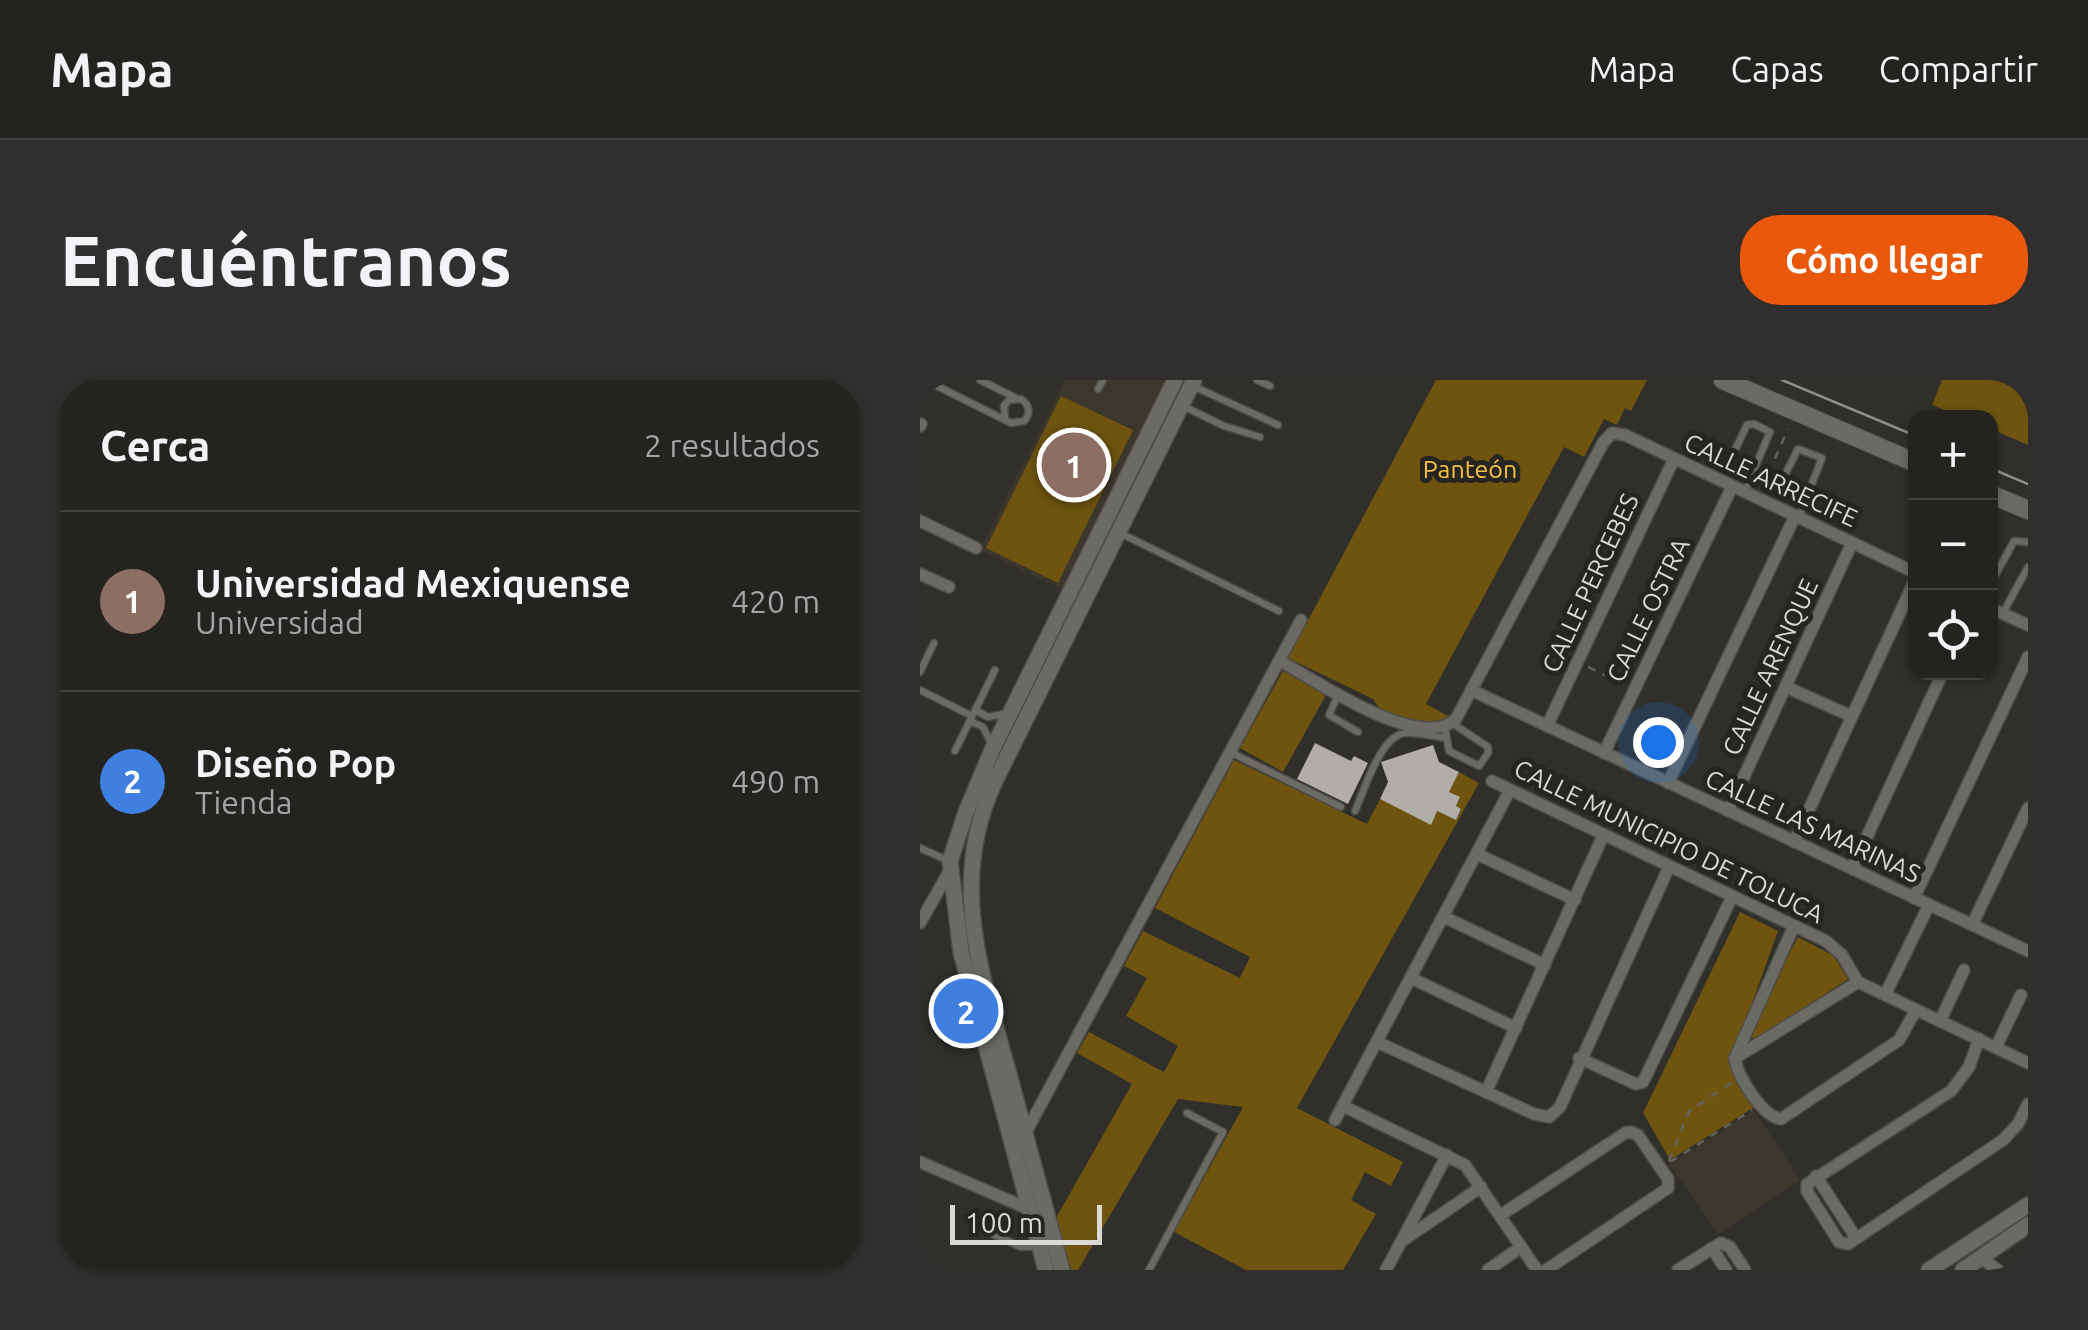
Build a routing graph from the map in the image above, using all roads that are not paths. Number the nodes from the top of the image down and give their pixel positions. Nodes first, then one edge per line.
1 (925, 380) edge
2 (980, 380) edge
3 (1103, 380) edge
4 (1175, 380) edge
5 (1257, 380) edge
6 (1723, 380) edge
7 (1193, 383) edge
8 (1270, 386) dead end
9 (1098, 388) dead end
10 (1017, 398) junction
11 (1182, 405) junction
12 (1005, 418) junction
13 (1278, 425) dead end
14 (1260, 437) dead end
15 (1674, 459) junction
16 (1908, 459) edge
17 (1727, 467) dead end
18 (1785, 475) dead end
19 (1738, 490) junction
20 (1998, 493) edge
21 (2028, 494) edge
22 (1998, 497) edge
23 (2028, 510) edge
24 (1797, 517) junction
25 (920, 521) edge
26 (1120, 533) junction
27 (2028, 542) edge
28 (1852, 543) junction
29 (976, 548) dead end
30 (2028, 566) edge
31 (1998, 570) edge
32 (1908, 571) edge
33 (920, 574) edge
34 (949, 587) dead end
35 (1909, 590) edge
36 (1279, 610) dead end
37 (1998, 611) edge
38 (2003, 613) junction
39 (1070, 614) junction
40 (1301, 620) dead end
41 (2027, 622) edge
42 (934, 643) dead end
43 (2028, 656) edge
44 (1280, 661) junction
45 (994, 670) dead end
46 (920, 672) edge
47 (1939, 680) edge
48 (1786, 687) junction
49 (920, 690) edge
50 (1471, 690) junction
51 (1339, 694) junction
52 (1010, 713) junction
53 (973, 716) junction
54 (1850, 716) junction
55 (988, 717) junction
56 (1548, 726) junction
57 (982, 728) junction
58 (1447, 729) junction
59 (1358, 732) dead end
60 (993, 748) junction
61 (956, 752) dead end
62 (1230, 752) junction
63 (1604, 753) junction
64 (1492, 781) dead end
65 (1668, 783) junction
66 (1509, 792) junction
67 (1341, 807) dead end
68 (2028, 808) edge
69 (1728, 810) junction
70 (1354, 811) dead end
71 (1603, 836) junction
72 (1794, 842) junction
73 (920, 848) edge
74 (1477, 854) junction
75 (950, 866) junction
76 (1668, 867) junction
77 (1852, 869) junction
78 (1732, 896) junction
79 (1914, 898) junction
80 (1575, 900) junction
81 (1929, 905) junction
82 (1444, 917) junction
83 (920, 923) edge
84 (1794, 926) junction
85 (1972, 926) junction
86 (2028, 951) edge
87 (1545, 965) junction
88 (1964, 970) dead end
89 (1411, 978) junction
90 (1858, 982) junction
91 (1886, 995) junction
92 (2021, 996) dead end
93 (1916, 1010) junction
94 (1940, 1021) junction
95 (1516, 1028) junction
96 (1979, 1040) junction
97 (1377, 1042) junction
98 (1996, 1047) junction
99 (1579, 1058) junction
100 (1736, 1058) junction
101 (2028, 1062) edge
102 (1486, 1092) junction
103 (2028, 1104) edge
104 (1343, 1106) junction
105 (1188, 1113) dead end
106 (1336, 1120) dead end
107 (1025, 1134) junction
108 (1447, 1155) junction
109 (920, 1162) edge
110 (1481, 1187) junction
111 (2028, 1205) edge
112 (1029, 1209) junction
113 (1500, 1215) junction
114 (2028, 1225) edge
115 (984, 1230) dead end
116 (1402, 1241) junction
117 (1047, 1244) junction
118 (1522, 1246) junction
119 (1712, 1248) junction
120 (1981, 1258) junction
121 (1046, 1270) edge
122 (1062, 1270) edge
123 (1149, 1270) edge
124 (1386, 1270) edge
125 (1488, 1270) edge
126 (1537, 1270) edge
127 (1546, 1270) edge
128 (1678, 1270) edge
129 (1726, 1270) edge
130 (1745, 1270) edge
131 (1929, 1270) edge
132 (1962, 1270) edge
133 (1998, 1270) edge

1 - 12 lane
2 - 10 lane
3 - 9 lane
4 - 39 street
5 - 8 lane
6 - 16 main road
7 - 11 street
7 - 13 lane
10 - 12 lane
10 - 12 lane
11 - 14 lane
11 - 26 street
15 - 19 street, CALLE ARRECIFE
15 - 50 street, CALLE ARRECIFE
15 - 56 street, CALLE PERCEBES
17 - 19 lane
18 - 24 lane
19 - 24 street, CALLE ARRECIFE
19 - 63 street, CALLE OSTRA
20 - 21 main road
22 - 23 main road
24 - 28 street, CALLE ARRECIFE
24 - 65 street
25 - 29 street
26 - 36 lane
26 - 39 street
27 - 31 lane
28 - 32 street, CALLE ARRECIFE
28 - 48 street, CALLE ARENQUE
30 - 38 lane
33 - 34 street
35 - 54 street
37 - 38 street
38 - 41 street
39 - 52 street
39 - 107 street
40 - 44 street
42 - 46 lane
43 - 79 street
44 - 51 street
44 - 62 street
45 - 53 lane
47 - 77 street
48 - 54 street
48 - 69 street, CALLE ARENQUE
49 - 53 lane
50 - 56 street, CALLE LAS MARINAS
50 - 58 street
51 - 58 street
51 - 59 lane
52 - 55 lane
52 - 60 street
53 - 55 lane
53 - 57 lane
53 - 61 lane
54 - 72 street
55 - 57 lane
56 - 63 street, CALLE LAS MARINAS
57 - 60 lane
58 - 58 lane
58 - 70 lane
60 - 75 street
62 - 67 lane
62 - 107 street
63 - 65 street, CALLE LAS MARINAS
64 - 66 street, CALLE MUNICIPIO DE TOLUCA
65 - 69 street, CALLE LAS MARINAS
66 - 71 street, CALLE MUNICIPIO DE TOLUCA
66 - 74 street
68 - 85 street
69 - 72 street, CALLE LAS MARINAS
71 - 76 street, CALLE MUNICIPIO DE TOLUCA
71 - 80 street
72 - 77 street, CALLE LAS MARINAS
73 - 75 lane
74 - 80 street
74 - 82 street
75 - 83 street
75 - 112 street
76 - 78 street, CALLE MUNICIPIO DE TOLUCA
76 - 99 street
77 - 79 street, CALLE LAS MARINAS
78 - 84 street, CALLE MUNICIPIO DE TOLUCA
78 - 99 street
79 - 81 street, CALLE LAS MARINAS
80 - 87 street
81 - 85 street, CALLE LAS MARINAS
81 - 91 street
82 - 87 street
82 - 89 street
84 - 90 street, CALLE MUNICIPIO DE TOLUCA
84 - 100 street
85 - 86 street, CALLE LAS MARINAS
87 - 95 street
88 - 94 street
89 - 95 street
89 - 97 street
90 - 91 street, CALLE MUNICIPIO DE TOLUCA
90 - 100 street
91 - 93 street, CALLE MUNICIPIO DE TOLUCA
92 - 98 street
93 - 94 street, CALLE MUNICIPIO DE TOLUCA
93 - 100 street
94 - 96 street, CALLE MUNICIPIO DE TOLUCA
95 - 102 street
96 - 98 street, CALLE MUNICIPIO DE TOLUCA
96 - 103 street
97 - 102 street
97 - 104 street
98 - 101 street, CALLE MUNICIPIO DE TOLUCA
99 - 102 street
104 - 106 street
104 - 108 street
105 - 123 lane
107 - 117 street
108 - 110 street
108 - 116 street
109 - 112 street
110 - 113 street
110 - 116 street
111 - 131 street
112 - 117 street
113 - 118 street
113 - 127 street
114 - 120 street
115 - 117 lane
116 - 124 street
117 - 121 street
117 - 122 street
118 - 125 street
118 - 126 street
119 - 128 street
119 - 129 street
119 - 130 street
120 - 132 street
120 - 133 street

